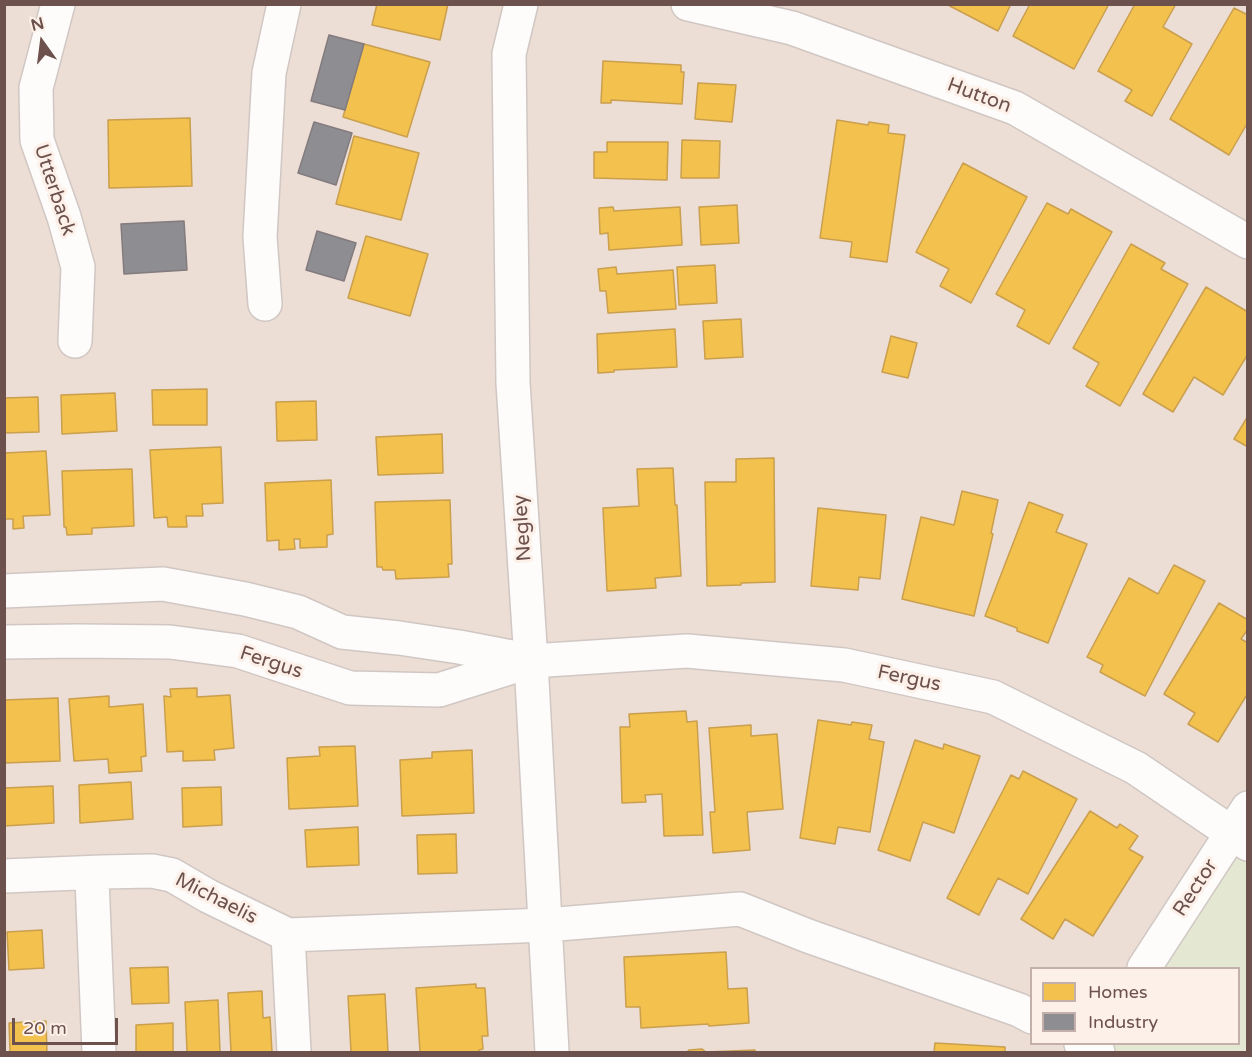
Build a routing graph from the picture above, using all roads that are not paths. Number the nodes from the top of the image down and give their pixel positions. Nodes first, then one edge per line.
1 (58, 4) edge
2 (284, 4) edge
3 (520, 4) edge
4 (688, 4) edge
5 (1248, 242) edge
6 (264, 304) dead end
7 (75, 341) dead end
8 (4, 591) edge
9 (4, 642) edge
10 (531, 661) junction
11 (1242, 828) edge
12 (102, 872) junction
13 (4, 876) edge
14 (546, 925) junction
15 (288, 935) junction
16 (1145, 967) edge
17 (1030, 1016) edge
18 (99, 1053) edge
19 (294, 1053) edge
20 (552, 1053) edge

1 - 7 street, Utterback
2 - 6 street
3 - 10 street, Negley
4 - 5 street, Hutton
8 - 10 street, Fergus
9 - 10 street, Fergus
10 - 11 street, Fergus
10 - 14 street, Negley
11 - 16 street, Rector
12 - 13 street, Michaelis
12 - 15 street, Michaelis
12 - 18 street
14 - 15 street
14 - 17 street
14 - 20 street, Negley
15 - 19 street

